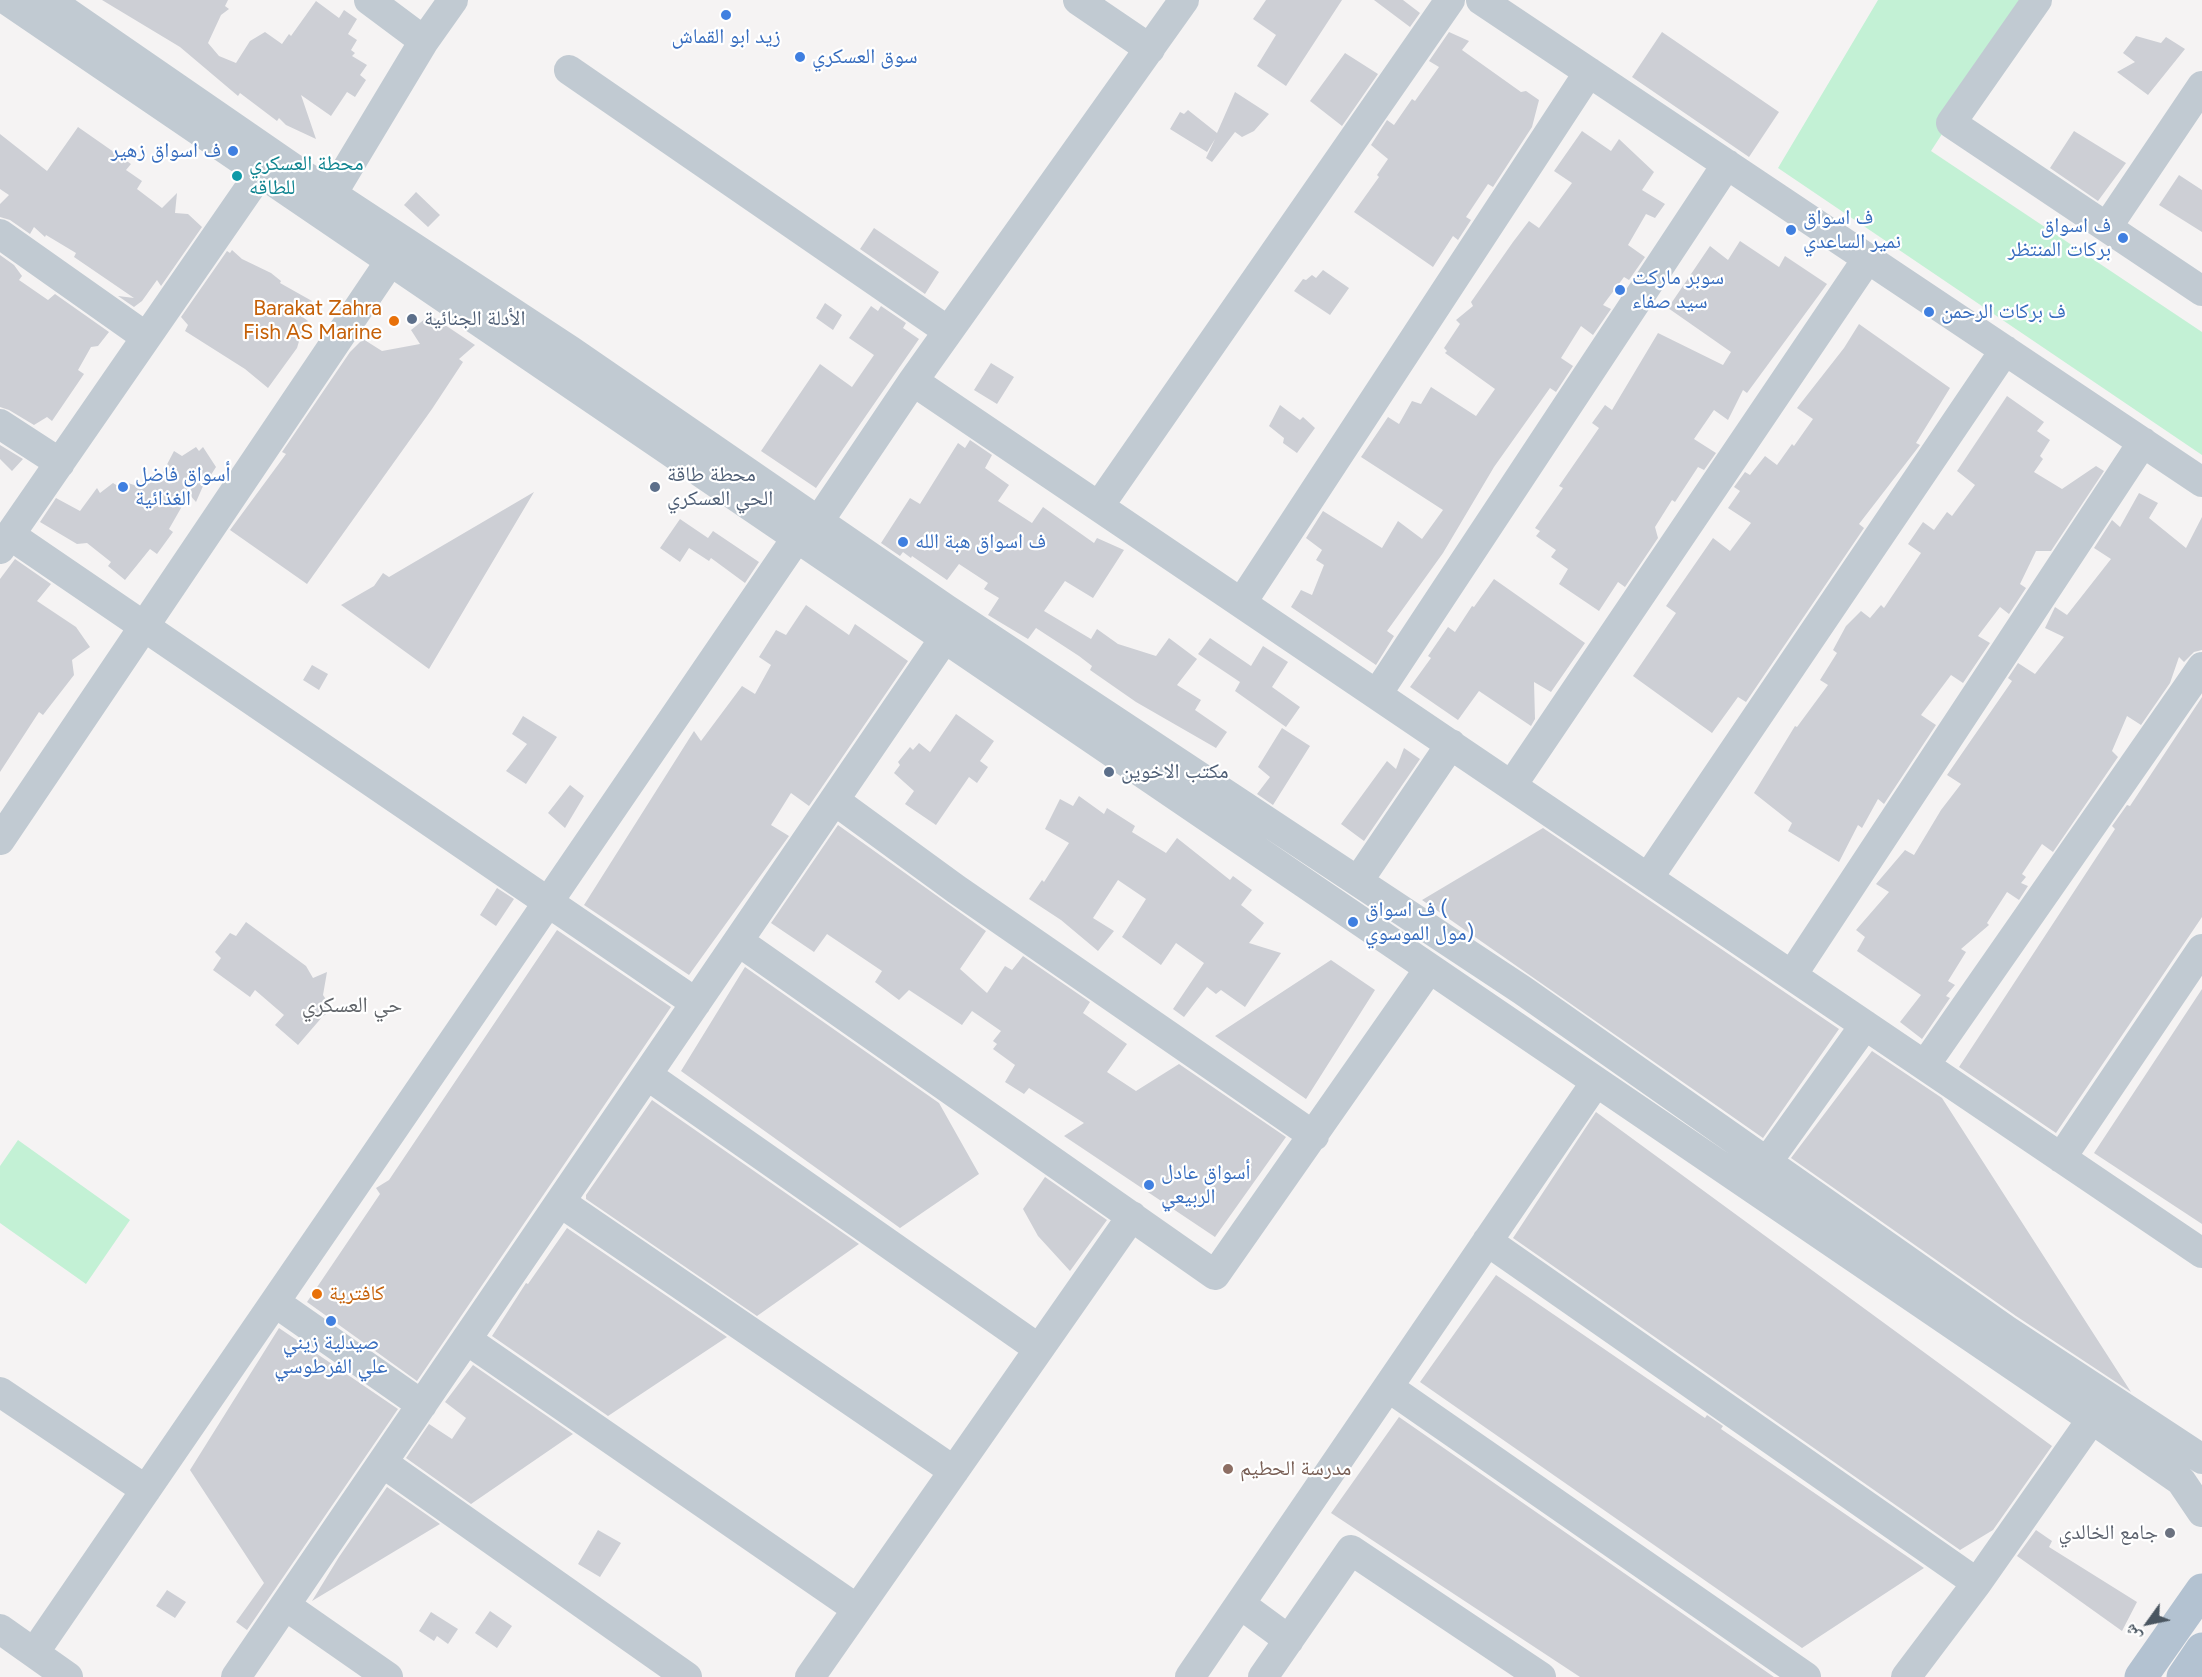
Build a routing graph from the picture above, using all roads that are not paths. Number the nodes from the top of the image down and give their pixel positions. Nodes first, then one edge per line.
1 (8, 0) edge
2 (49, 0) edge
3 (369, 0) edge
4 (453, 0) edge
5 (1078, 0) edge
6 (1184, 0) edge
7 (1450, 0) edge
8 (1481, 0) edge
9 (2037, 0) edge
10 (85, 39) junction
11 (424, 41) junction
12 (1150, 49) junction
13 (569, 70) dead end
14 (1589, 72) junction
15 (141, 78) junction
16 (2202, 86) edge
17 (1726, 164) junction
18 (260, 173) junction
19 (332, 194) junction
20 (2107, 227) junction
21 (0, 234) edge
22 (1868, 258) junction
23 (392, 260) junction
24 (2202, 291) edge
25 (948, 331) junction
26 (146, 337) junction
27 (2005, 350) junction
28 (913, 381) junction
29 (0, 424) edge
30 (2143, 442) junction
31 (60, 463) junction
32 (2202, 482) edge
33 (1099, 506) junction
34 (808, 529) junction
35 (5, 542) edge
36 (1242, 602) junction
37 (143, 627) junction
38 (944, 639) junction
39 (2202, 667) edge
40 (1377, 694) junction
41 (1451, 744) junction
42 (1512, 786) junction
43 (834, 800) junction
44 (1252, 811) junction
45 (1234, 837) junction
46 (0, 840) edge
47 (1299, 843) junction
48 (1279, 868) junction
49 (1648, 878) junction
50 (1358, 882) junction
51 (545, 902) junction
52 (738, 941) junction
53 (2202, 949) edge
54 (1429, 969) junction
55 (1792, 975) junction
56 (696, 1003) junction
57 (1865, 1025) junction
58 (1925, 1065) junction
59 (647, 1075) junction
60 (1596, 1082) junction
61 (1314, 1136) junction
62 (2061, 1158) junction
63 (1767, 1162) junction
64 (560, 1203) junction
65 (1132, 1216) junction
66 (1487, 1241) junction
67 (2201, 1250) edge
68 (276, 1304) junction
69 (466, 1340) junction
70 (1039, 1349) junction
71 (1388, 1387) junction
72 (0, 1392) edge
73 (422, 1406) junction
74 (2092, 1419) junction
75 (2200, 1458) edge
76 (383, 1463) junction
77 (954, 1471) junction
78 (2181, 1481) junction
79 (146, 1490) junction
80 (2202, 1512) edge
81 (1977, 1583) junction
82 (2202, 1590) edge
83 (1240, 1604) junction
84 (286, 1606) junction
85 (858, 1609) junction
86 (0, 1629) edge
87 (1289, 1640) junction
88 (34, 1653) junction
89 (68, 1677) edge
90 (236, 1677) edge
91 (388, 1677) edge
92 (687, 1677) edge
93 (810, 1677) edge
94 (1190, 1677) edge
95 (1263, 1677) edge
96 (1541, 1677) edge
97 (1806, 1677) edge
98 (1906, 1677) edge
99 (2141, 1677) edge

1 - 10 street
2 - 10 street
3 - 11 street
4 - 11 street
5 - 12 street
6 - 12 street
7 - 33 street
8 - 14 street
9 - 20 street
10 - 15 street
11 - 19 street
12 - 25 street
13 - 25 street
14 - 17 street
14 - 36 street
15 - 18 street
15 - 19 street
16 - 20 street
17 - 22 street
17 - 40 street
18 - 23 street
18 - 26 street
19 - 34 street
20 - 24 street
21 - 26 street
22 - 27 street
22 - 42 street
23 - 34 street
23 - 37 street
25 - 28 street
26 - 31 street
27 - 30 street
27 - 49 street
28 - 33 street
28 - 34 street
29 - 31 street
30 - 32 street
30 - 55 street
31 - 35 street
33 - 36 street
34 - 38 street
34 - 44 street
34 - 51 street
35 - 37 street
36 - 40 street
37 - 46 street
37 - 51 street
38 - 43 street
38 - 45 street
39 - 58 street
40 - 41 street
41 - 42 street
41 - 50 street
42 - 49 street
43 - 52 street
43 - 61 street
44 - 45 street
44 - 47 street
45 - 48 street
47 - 48 street
47 - 50 street
48 - 54 street
49 - 55 street
50 - 63 street
51 - 56 street
51 - 68 street
52 - 56 street
52 - 65 street
53 - 62 street
54 - 60 street
54 - 61 street
55 - 57 street
56 - 59 street
57 - 58 street
57 - 63 street
58 - 62 street
59 - 64 street
59 - 70 street
60 - 66 street
60 - 74 street
61 - 65 street
62 - 67 street
63 - 75 street
64 - 69 street
64 - 77 street
65 - 70 street
66 - 71 street
66 - 81 street
68 - 73 street
68 - 79 street
69 - 73 street
69 - 85 street
70 - 77 street
71 - 83 street
71 - 97 street
72 - 79 street
73 - 76 street
74 - 78 street
74 - 81 street
75 - 78 street
76 - 84 street
76 - 92 street
77 - 85 street
78 - 80 street
79 - 88 street
81 - 98 street
82 - 99 main road
83 - 87 street
83 - 94 street
84 - 90 street
84 - 91 street
85 - 93 street
86 - 88 street
87 - 95 street
87 - 96 street
88 - 89 street

